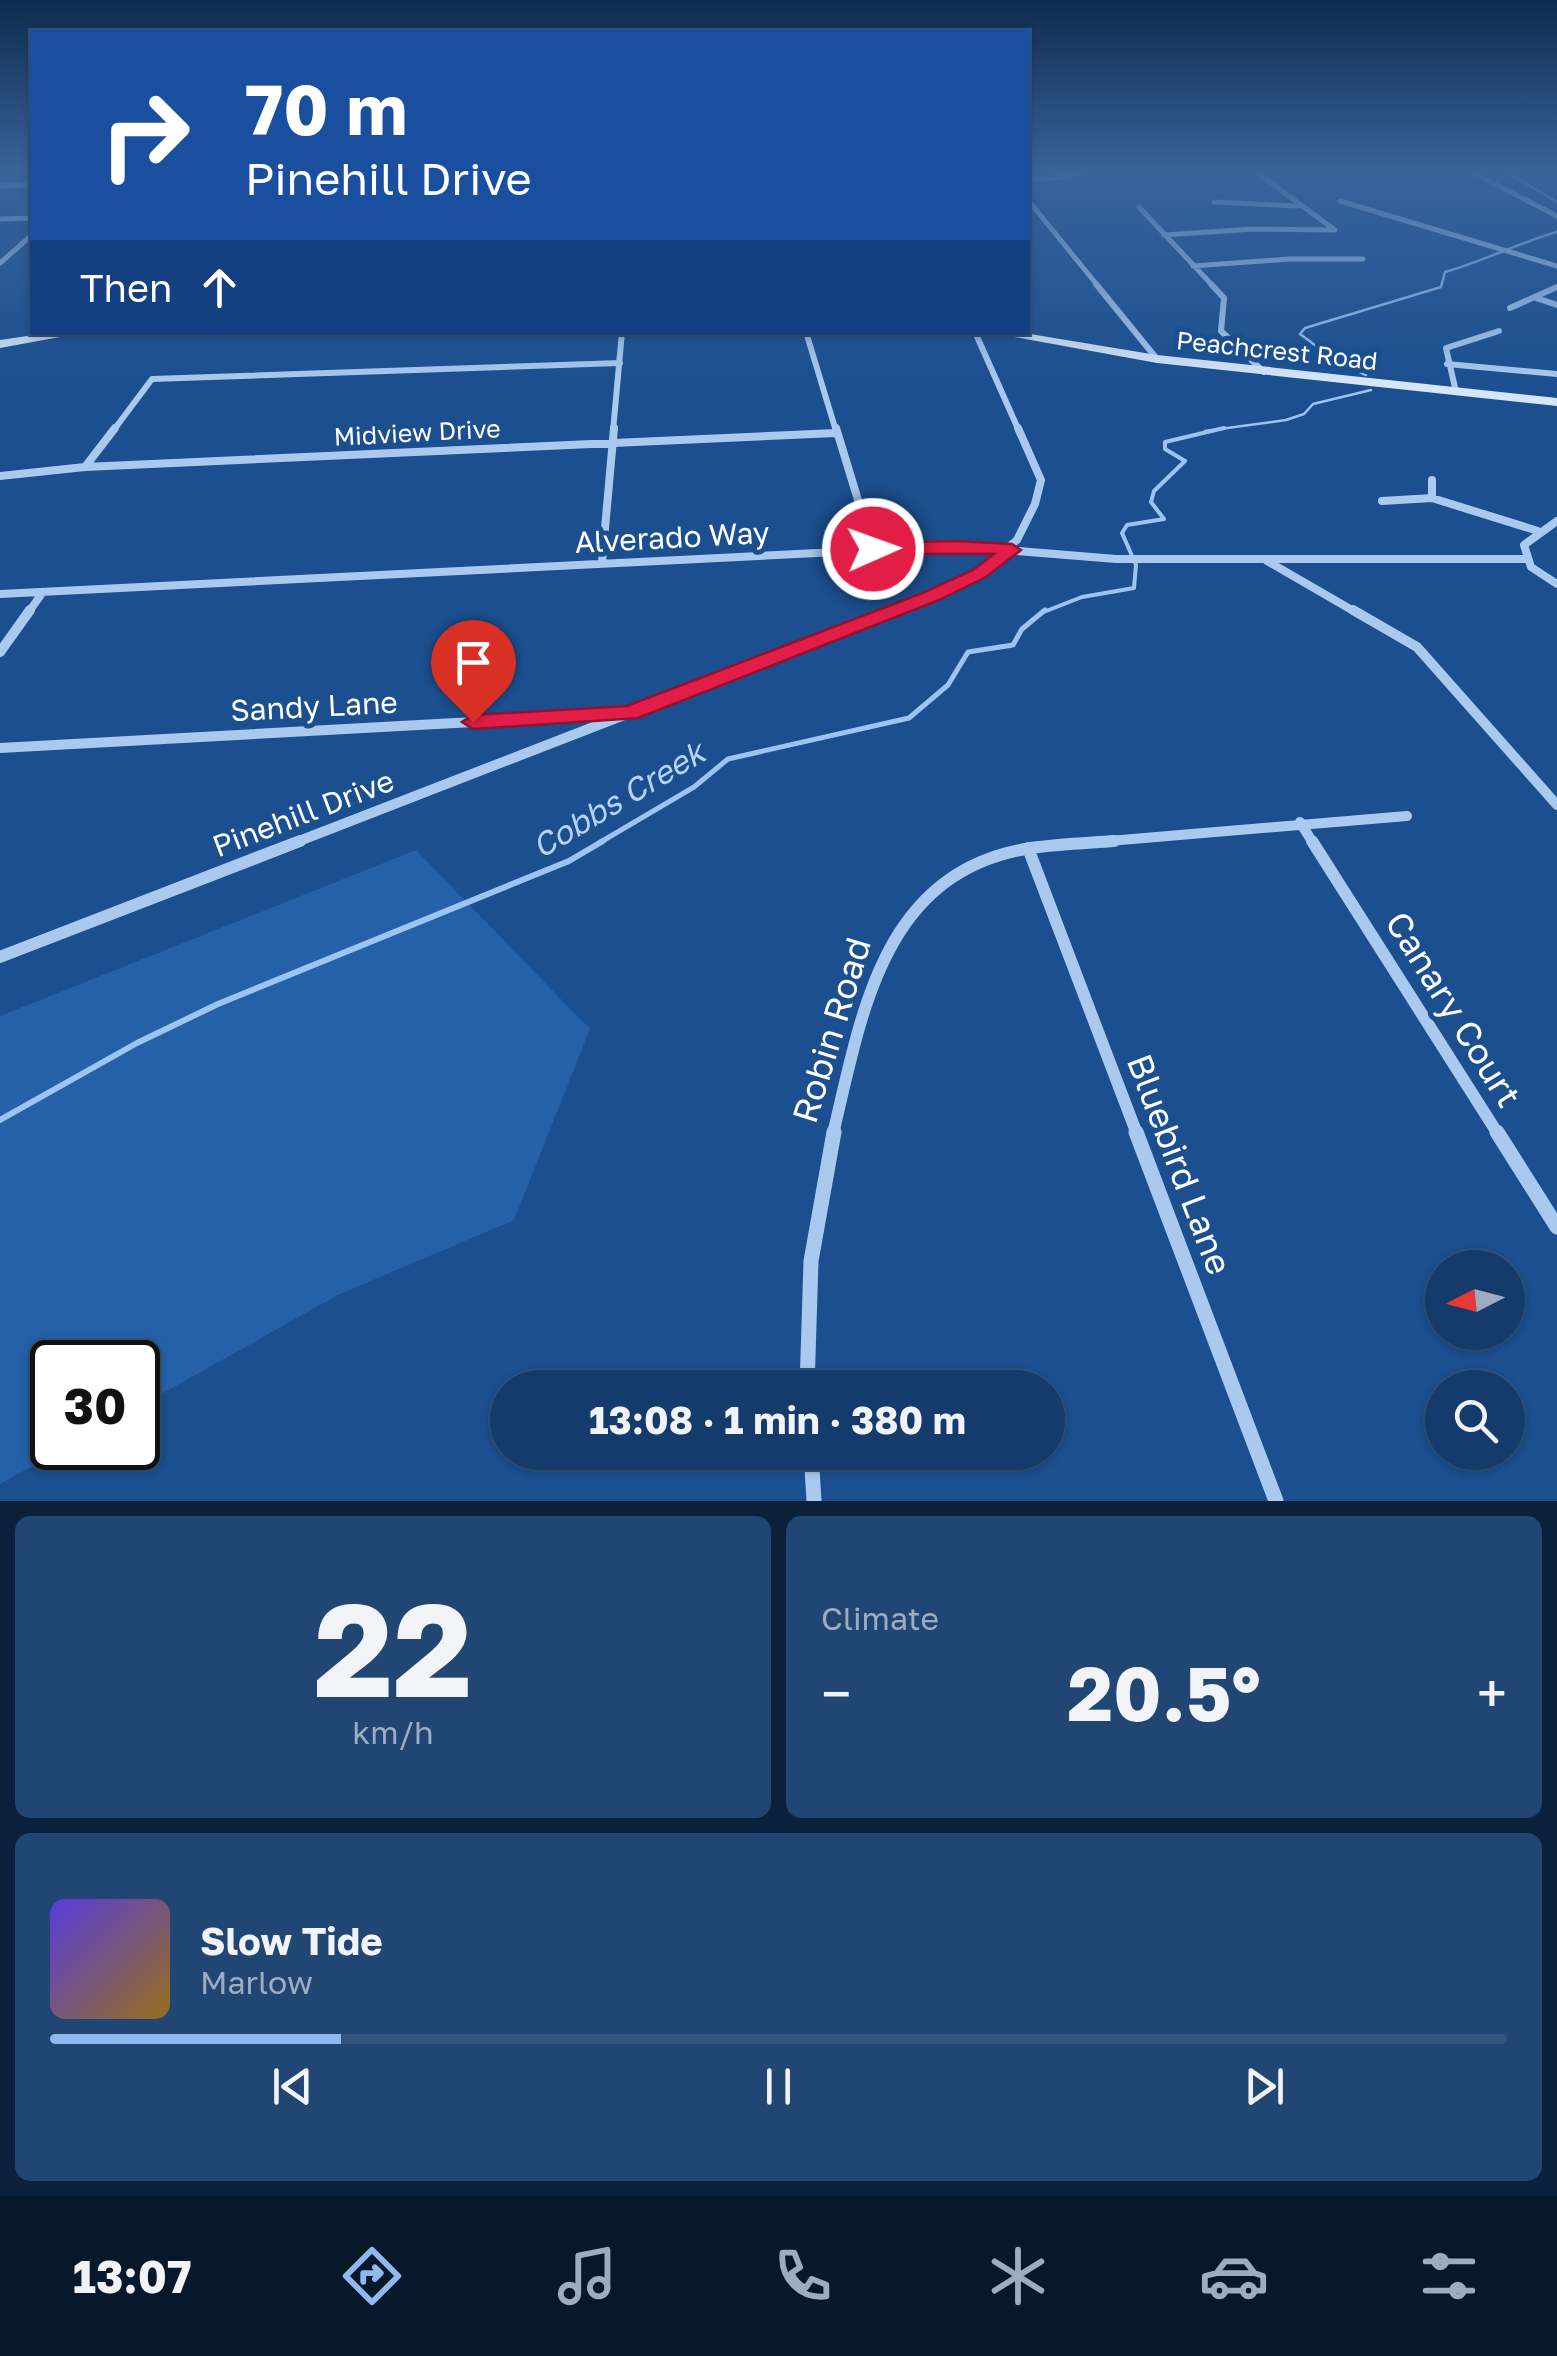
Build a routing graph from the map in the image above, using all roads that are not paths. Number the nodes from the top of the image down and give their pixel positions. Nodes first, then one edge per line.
1 (26, 241) edge
2 (1061, 241) edge
3 (1170, 241) edge
4 (1474, 241) edge
5 (1364, 259) dead end
6 (0, 263) edge
7 (1193, 266) junction
8 (1557, 266) edge
9 (1557, 287) edge
10 (1536, 298) junction
11 (1557, 305) edge
12 (1510, 308) dead end
13 (1499, 331) dead end
14 (64, 335) edge
15 (622, 335) edge
16 (807, 335) edge
17 (977, 335) edge
18 (1011, 335) edge
19 (0, 344) edge
20 (1157, 359) junction
21 (620, 362) junction
22 (1447, 364) junction
23 (1264, 372) junction
24 (1557, 374) edge
25 (1456, 392) junction
26 (1557, 402) edge
27 (836, 432) junction
28 (615, 442) junction
29 (86, 467) junction
30 (0, 476) edge
31 (1432, 480) dead end
32 (1432, 498) junction
33 (1382, 501) dead end
34 (1557, 522) edge
35 (1538, 530) junction
36 (873, 549) junction
37 (1012, 550) junction
38 (1264, 559) junction
39 (1526, 559) junction
40 (602, 562) junction
41 (1557, 584) edge
42 (42, 592) junction
43 (0, 594) edge
44 (0, 652) edge
45 (630, 713) junction
46 (0, 748) edge
47 (1557, 806) edge
48 (1407, 816) dead end
49 (1300, 822) junction
50 (1028, 848) junction
51 (0, 957) edge
52 (1557, 1227) edge
53 (805, 1370) edge
54 (811, 1470) edge
55 (814, 1501) edge
56 (1276, 1501) edge

1 - 6 street
2 - 20 street
3 - 7 street
4 - 8 street
5 - 7 street
7 - 23 street
9 - 10 street
10 - 11 street
10 - 12 street
13 - 22 street
14 - 19 street
15 - 21 street
16 - 27 street
17 - 37 street, Pinehill Drive
18 - 20 street, Peachcrest Road
20 - 23 street, Peachcrest Road
21 - 28 street
21 - 29 street
22 - 24 street
22 - 25 street
23 - 25 street, Peachcrest Road
25 - 26 street, Peachcrest Road
27 - 28 street, Midview Drive
27 - 36 street
28 - 29 street, Midview Drive
28 - 40 street
29 - 30 street, Midview Drive
31 - 32 street
32 - 33 street
32 - 35 street
34 - 35 street
35 - 39 street
36 - 37 street, Alverado Way
36 - 40 street, Alverado Way
37 - 38 street, Alverado Way
37 - 45 street, Pinehill Drive
38 - 39 street, Alverado Way
38 - 47 street
39 - 41 street
40 - 42 street, Alverado Way
42 - 43 street, Alverado Way
42 - 44 street
45 - 46 street, Sandy Lane
45 - 51 street, Pinehill Drive
48 - 49 street, Robin Road
49 - 50 street, Robin Road
49 - 52 street, Canary Court
50 - 53 street, Robin Road
50 - 56 street, Bluebird Lane
54 - 55 street

